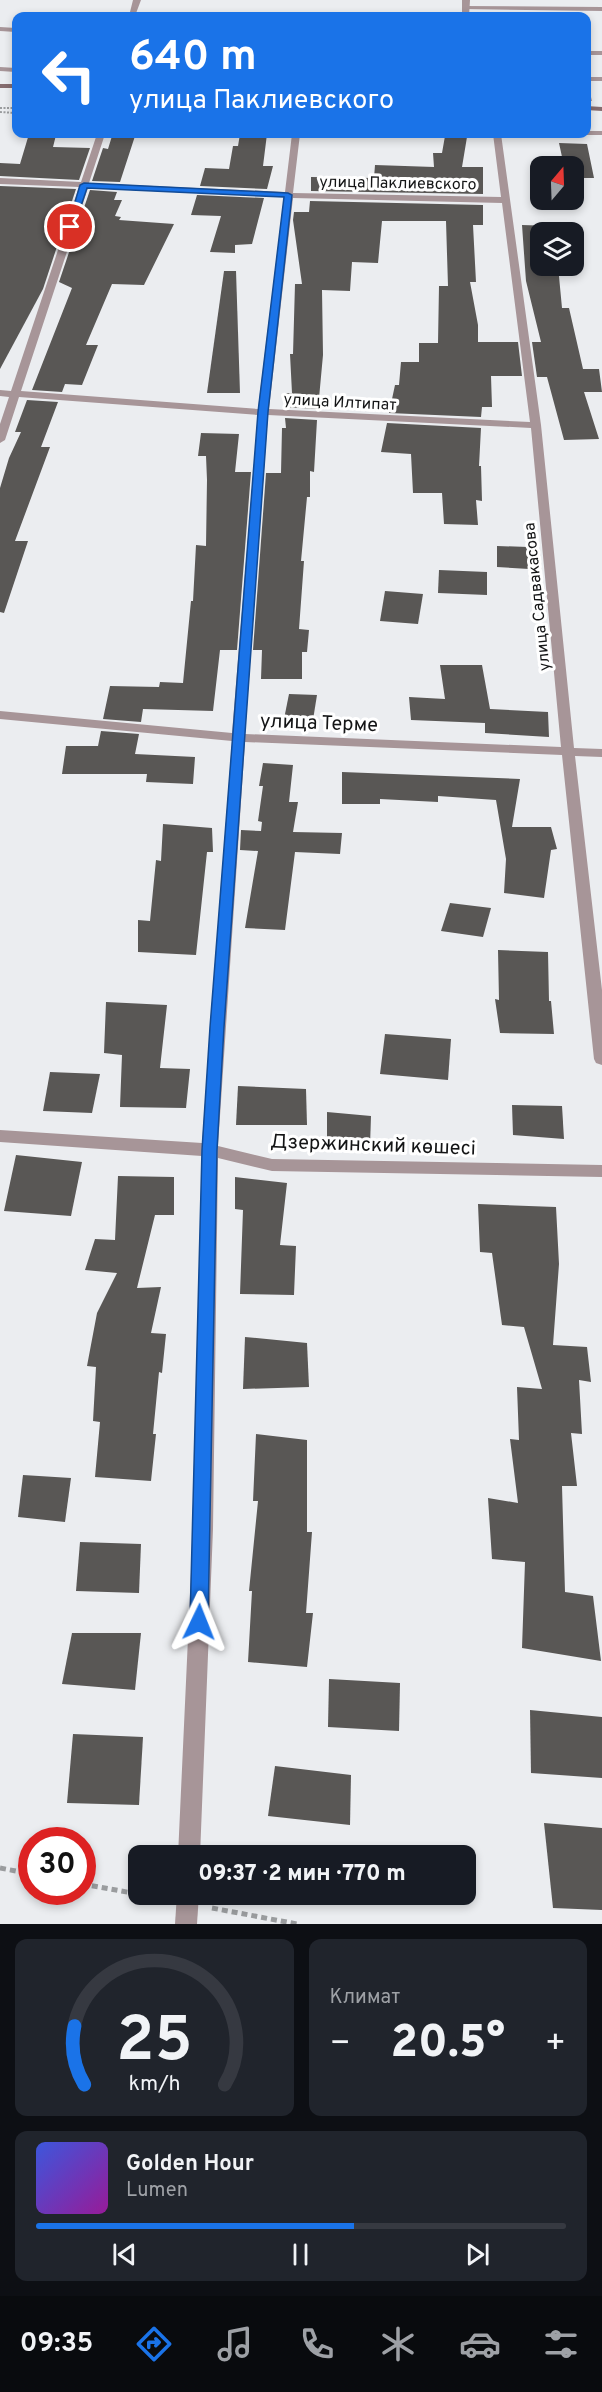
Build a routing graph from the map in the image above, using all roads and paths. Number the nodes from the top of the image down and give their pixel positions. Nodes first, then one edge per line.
1 (564, 0) edge
2 (532, 2) edge
3 (466, 8) edge
4 (602, 9) edge
5 (500, 12) edge
6 (100, 138) edge
7 (295, 138) edge
8 (498, 138) edge
9 (0, 181) edge
10 (84, 185) junction
11 (288, 195) junction
12 (507, 200) junction
13 (0, 393) edge
14 (14, 394) junction
15 (263, 412) junction
16 (536, 425) junction
17 (0, 440) edge
18 (0, 716) edge
19 (239, 738) junction
20 (568, 751) junction
21 (602, 753) edge
22 (602, 1059) edge
23 (0, 1136) edge
24 (210, 1150) junction
25 (602, 1171) edge
26 (189, 1845) edge
27 (0, 1868) edge
28 (18, 1871) edge
29 (96, 1886) edge
30 (128, 1892) edge
31 (187, 1907) edge
32 (297, 1924) edge

1 - 2 lane
2 - 3 lane
3 - 4 lane
3 - 5 lane
6 - 10 street
7 - 11 street
8 - 12 street, улица Садвакасова
9 - 10 street, улица Паклиевского
10 - 11 street, улица Паклиевского
10 - 14 street
11 - 12 street, улица Паклиевского
11 - 15 street
12 - 16 street, улица Садвакасова
13 - 14 street, улица Илтипат
14 - 15 street, улица Илтипат
14 - 17 street
15 - 16 street, улица Илтипат
15 - 19 street
16 - 20 street, улица Садвакасова
18 - 19 street, улица Терме
19 - 20 street, улица Терме
19 - 24 street
20 - 21 street, улица Терме
20 - 22 street, улица Садвакасова
23 - 24 street, Дзержинский көшесі
24 - 25 street, Дзержинский көшесі
24 - 26 street
27 - 28 path
29 - 30 path
31 - 32 path

